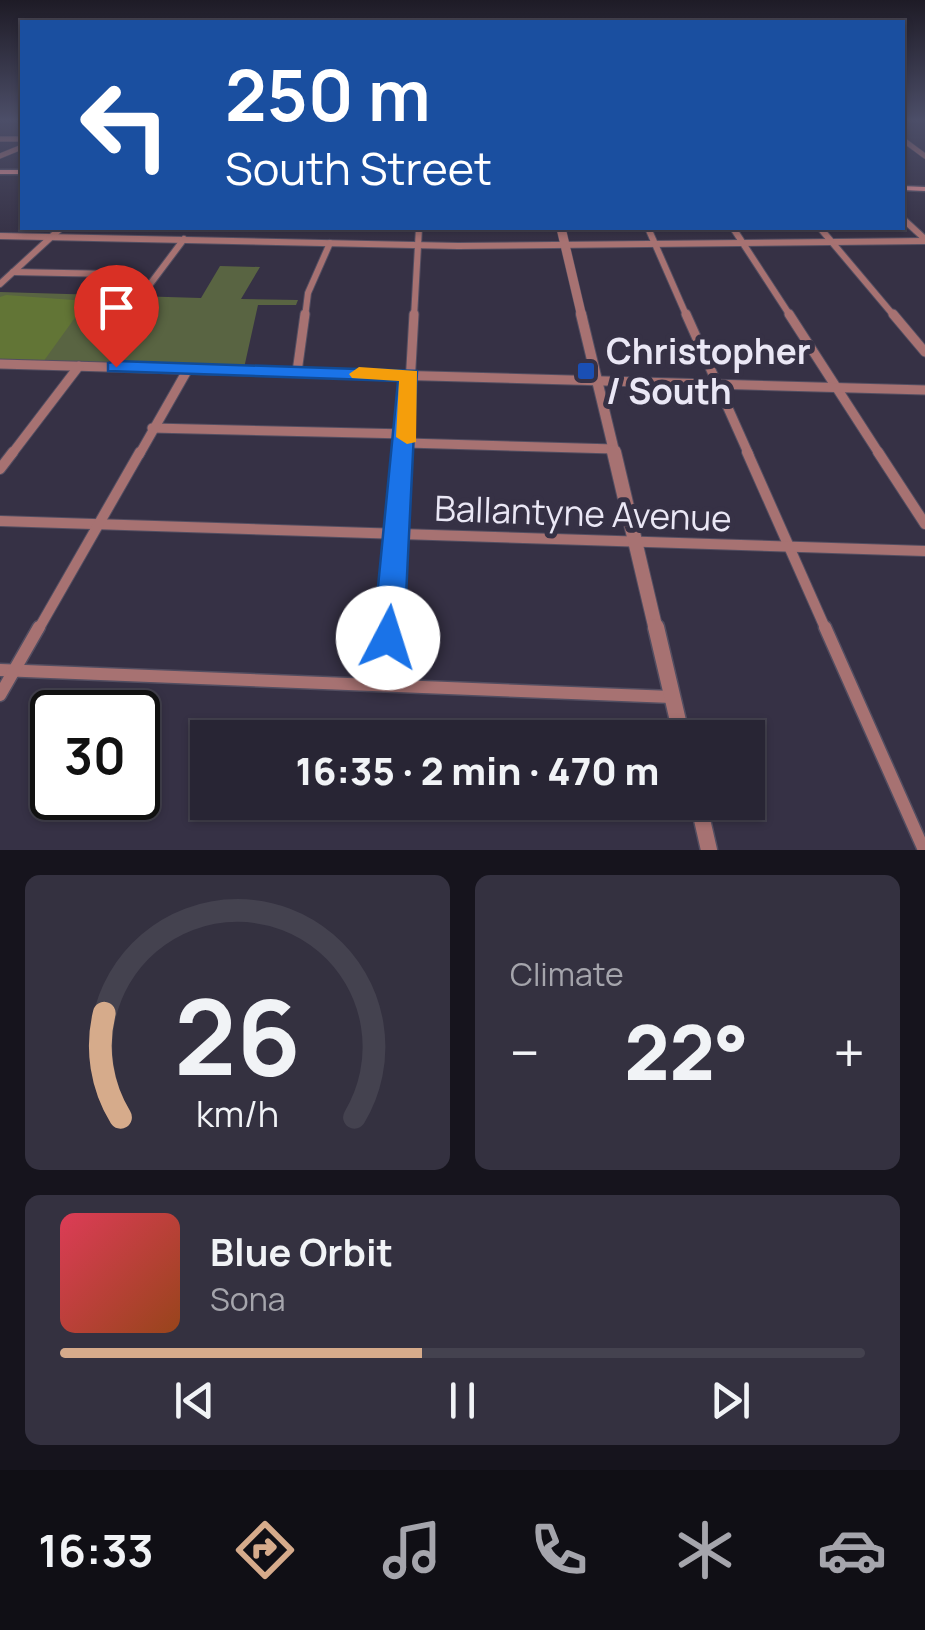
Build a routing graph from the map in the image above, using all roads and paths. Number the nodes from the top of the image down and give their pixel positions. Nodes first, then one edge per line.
1 (905, 221) edge
2 (59, 230) edge
3 (419, 230) edge
4 (562, 230) edge
5 (649, 230) edge
6 (734, 230) edge
7 (822, 230) edge
8 (0, 236) edge
9 (50, 237) junction
10 (184, 240) junction
11 (925, 240) edge
12 (743, 242) junction
13 (832, 242) junction
14 (330, 243) junction
15 (565, 244) junction
16 (654, 244) junction
17 (418, 245) junction
18 (13, 272) junction
19 (112, 274) dead end
20 (0, 284) edge
21 (142, 295) dead end
22 (925, 352) edge
23 (0, 364) edge
24 (79, 366) junction
25 (188, 369) junction
26 (297, 372) junction
27 (410, 375) junction
28 (597, 381) junction
29 (718, 384) junction
30 (836, 387) junction
31 (925, 390) edge
32 (152, 428) junction
33 (407, 438) junction
34 (614, 449) junction
35 (0, 470) edge
36 (0, 521) edge
37 (97, 524) junction
38 (925, 524) edge
39 (398, 534) junction
40 (636, 542) junction
41 (790, 547) junction
42 (925, 551) edge
43 (7, 670) edge
44 (384, 685) junction
45 (0, 694) edge
46 (673, 698) junction
47 (678, 720) edge
48 (702, 820) edge
49 (710, 850) edge
50 (924, 850) edge

1 - 11 street
2 - 9 street
3 - 17 street
4 - 15 street
5 - 16 street
6 - 12 street
7 - 13 street
8 - 9 street
9 - 10 street
9 - 18 street
10 - 14 street
10 - 21 street
11 - 13 street
12 - 13 street
12 - 16 street
12 - 30 street
13 - 22 street
14 - 17 street
14 - 26 street
15 - 16 street
15 - 17 street
15 - 28 street
16 - 29 street
17 - 27 street
18 - 19 street
18 - 20 street
23 - 24 street
24 - 25 street
24 - 35 street
25 - 26 street
25 - 32 street
26 - 27 street
27 - 28 street
27 - 33 street
28 - 29 street
28 - 34 street
29 - 30 street
29 - 41 street
30 - 31 street
30 - 38 street
32 - 33 street
32 - 37 street
33 - 34 street
33 - 39 street
34 - 40 street
36 - 37 street, Ballantyne Avenue
37 - 39 street, Ballantyne Avenue
37 - 43 street
39 - 40 street, Ballantyne Avenue
39 - 44 street
40 - 41 street, Ballantyne Avenue
40 - 46 street
41 - 42 street, Ballantyne Avenue
41 - 50 street
43 - 44 street
43 - 45 street
44 - 46 street
46 - 47 street
48 - 49 street

